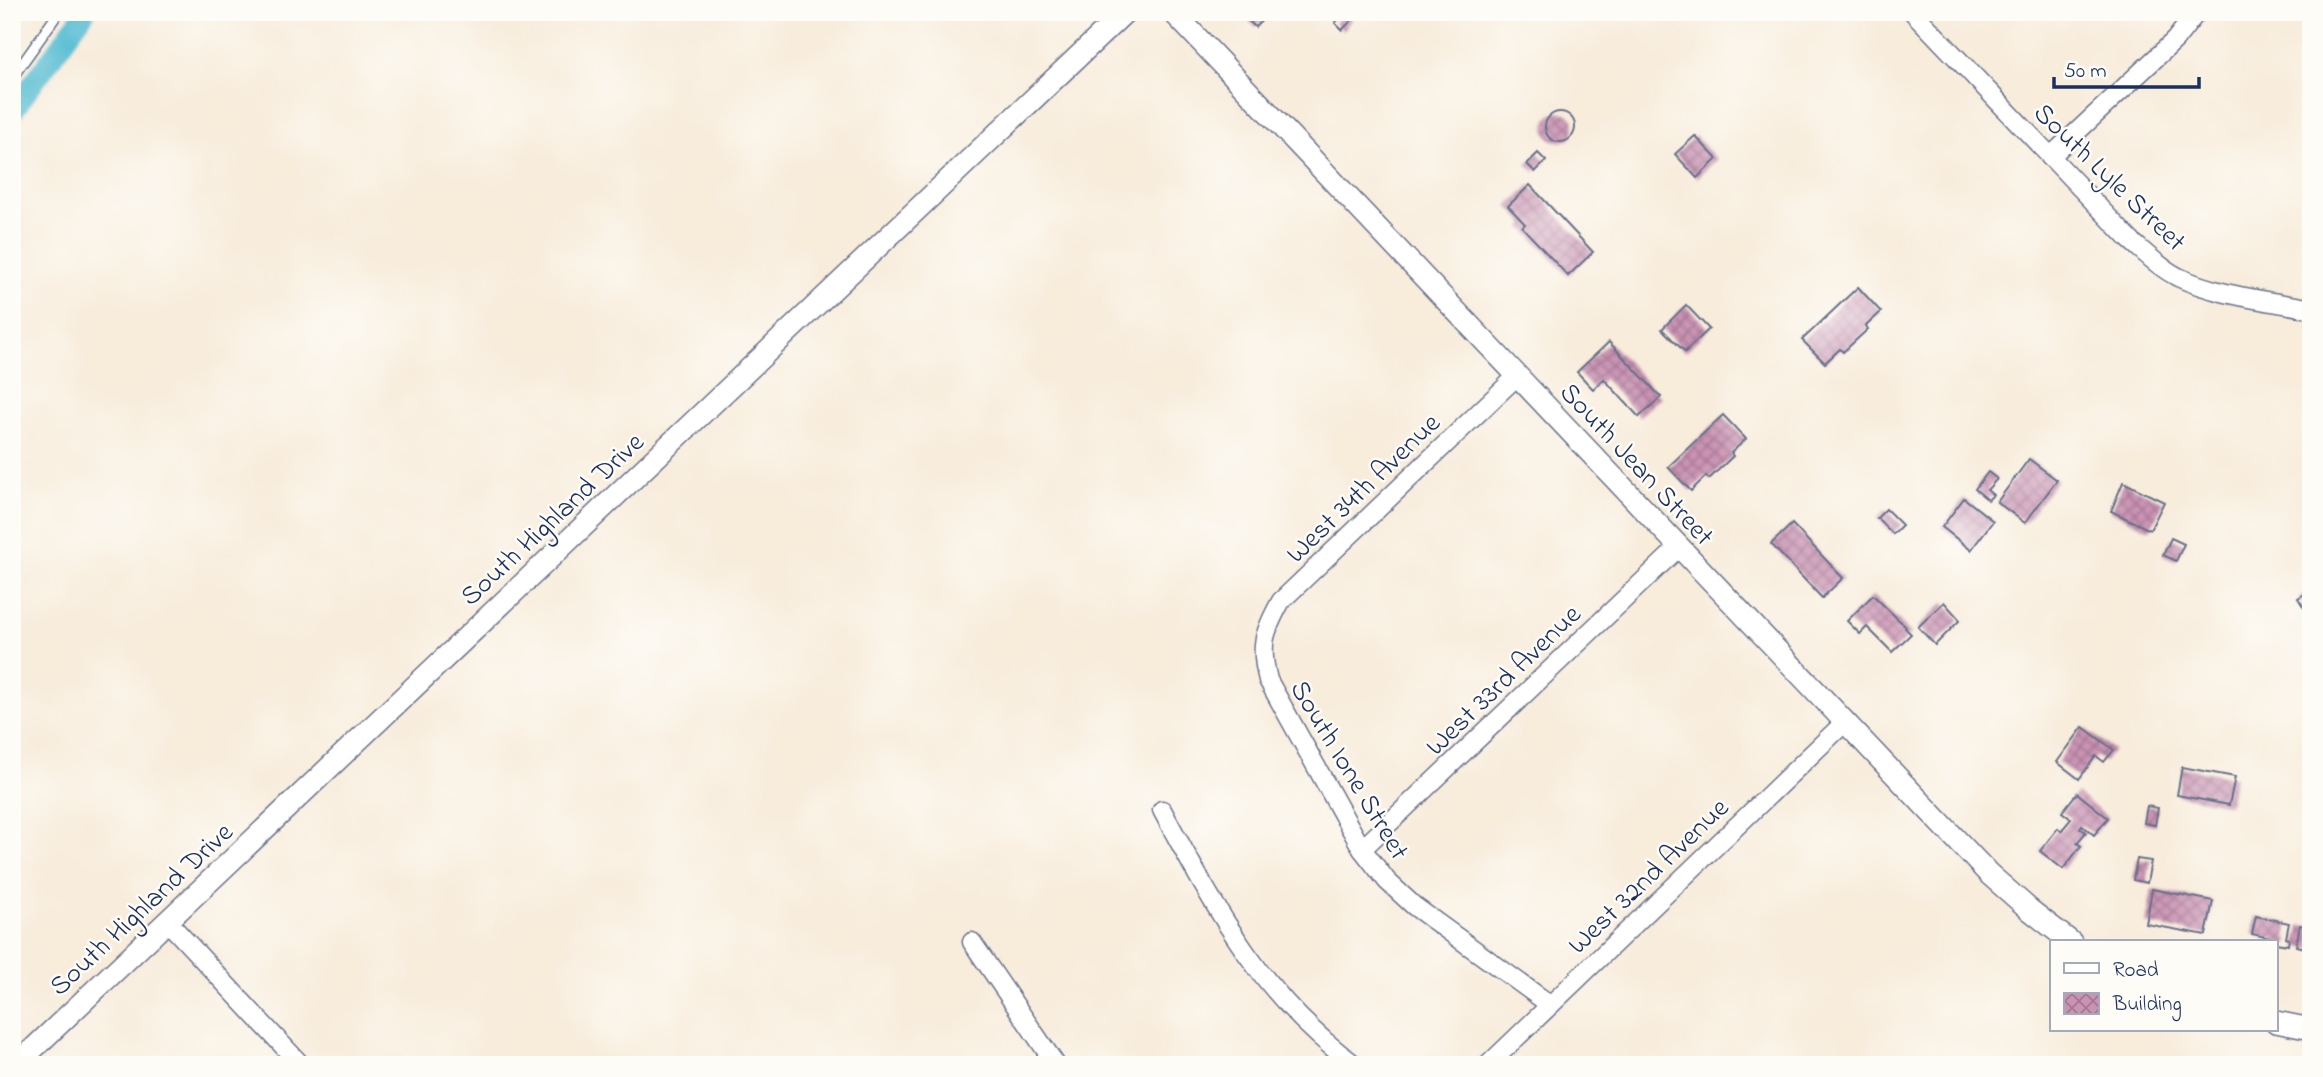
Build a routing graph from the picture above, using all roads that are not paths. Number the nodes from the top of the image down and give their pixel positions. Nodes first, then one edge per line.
1 (60, 12) edge
2 (1125, 12) edge
3 (1173, 12) edge
4 (1913, 12) edge
5 (2197, 12) edge
6 (12, 78) edge
7 (2050, 157) junction
8 (2311, 309) edge
9 (1517, 376) junction
10 (1679, 547) junction
11 (1262, 649) joint
12 (1844, 723) junction
13 (1162, 810) dead end
14 (1362, 849) junction
15 (167, 921) junction
16 (2068, 940) edge
17 (972, 942) dead end
18 (1549, 1004) junction
19 (2278, 1022) edge
20 (2311, 1029) edge
21 (1048, 1061) edge
22 (16, 1065) edge
23 (301, 1065) edge
24 (1355, 1065) edge
25 (1488, 1065) edge

1 - 6 lane
2 - 15 street, South Highland Drive
3 - 9 street, South Jean Street
4 - 7 street, South Lyle Street
5 - 7 street
7 - 8 street, South Lyle Street
9 - 10 street, South Jean Street
9 - 11 street, West 34th Avenue
10 - 12 street, South Jean Street
10 - 14 street, West 33rd Avenue
11 - 14 street, South Ione Street
12 - 16 street, South Jean Street
12 - 18 street, West 32nd Avenue
13 - 24 street
14 - 18 street, South Ione Street
15 - 22 street, South Highland Drive
15 - 23 street
17 - 21 street
18 - 25 street, West 32nd Avenue
19 - 20 street

